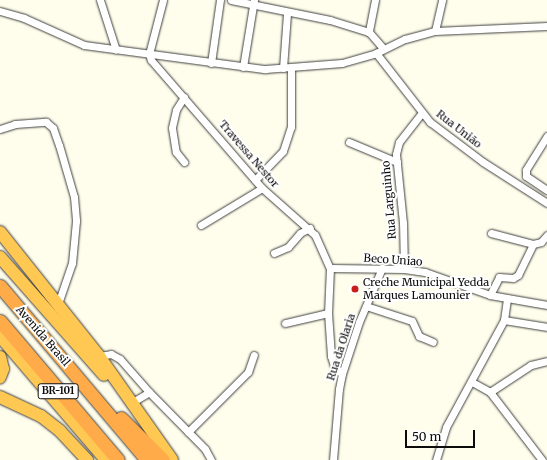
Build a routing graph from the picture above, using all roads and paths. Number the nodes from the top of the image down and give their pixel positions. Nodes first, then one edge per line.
1 (100, 0) edge
2 (163, 0) edge
3 (220, 0) edge
4 (231, 0) edge
5 (375, 0) edge
6 (442, 0) edge
7 (253, 3) edge
8 (0, 11) edge
9 (287, 13) junction
10 (547, 26) edge
11 (435, 31) junction
12 (369, 32) junction
13 (383, 48) junction
14 (116, 50) junction
15 (376, 53) junction
16 (149, 54) junction
17 (211, 63) junction
18 (243, 67) junction
19 (287, 68) junction
20 (184, 97) junction
21 (422, 113) junction
22 (0, 129) edge
23 (547, 136) edge
24 (349, 142) dead end
25 (184, 162) dead end
26 (397, 162) junction
27 (256, 180) junction
28 (262, 188) junction
29 (547, 190) edge
30 (547, 204) edge
31 (200, 225) dead end
32 (310, 228) junction
33 (0, 232) edge
34 (491, 233) dead end
35 (547, 235) edge
36 (533, 244) junction
37 (274, 253) dead end
38 (0, 257) edge
39 (330, 268) junction
40 (382, 268) junction
41 (404, 269) junction
42 (0, 286) edge
43 (490, 295) junction
44 (507, 298) junction
45 (58, 304) junction
46 (547, 305) edge
47 (366, 306) junction
48 (328, 313) junction
49 (504, 320) junction
50 (0, 321) edge
51 (285, 324) dead end
52 (547, 327) edge
53 (0, 336) edge
54 (433, 342) dead end
55 (254, 355) dead end
56 (98, 356) junction
57 (0, 357) edge
58 (547, 360) edge
59 (342, 374) junction
60 (0, 377) edge
61 (472, 382) junction
62 (91, 392) junction
63 (149, 392) junction
64 (490, 392) junction
65 (0, 397) edge
66 (131, 403) junction
67 (188, 432) junction
68 (87, 460) edge
69 (106, 460) edge
70 (118, 460) edge
71 (147, 460) edge
72 (163, 460) edge
73 (172, 460) edge
74 (211, 460) edge
75 (333, 460) edge
76 (436, 460) edge
77 (542, 460) edge

1 - 14 street
2 - 16 street
3 - 17 street
4 - 7 street
5 - 12 street
6 - 11 street
7 - 9 street
7 - 18 street
8 - 14 street
9 - 12 street
9 - 19 street
10 - 11 street
11 - 13 street
12 - 13 street
13 - 15 street
14 - 16 street
15 - 19 street
15 - 21 street, Rua União
16 - 17 street
16 - 20 street, Travessa Nestor
17 - 18 street
18 - 19 street
19 - 27 street
20 - 25 street
20 - 27 street, Travessa Nestor
21 - 26 street, Rua Larguinho
21 - 30 street, Rua União
22 - 45 street
23 - 29 street
24 - 26 street
26 - 41 street, Rua Larguinho
27 - 28 street, Travessa Nestor
28 - 31 street
28 - 32 street, Travessa Nestor
32 - 37 street
32 - 39 street, Travessa Nestor
33 - 45 highway, Avenida Brasil
34 - 36 street
35 - 36 street
36 - 43 street
38 - 66 highway, Avenida Brasil
39 - 40 street, Beco Uniao
39 - 48 street
40 - 41 street, Beco Uniao
40 - 47 street, Rua da Olaria
41 - 43 street, Beco Uniao
42 - 62 highway, Avenida Brasil / BR-101
43 - 44 street, Beco Uniao
44 - 46 street, Beco Uniao
44 - 49 street
45 - 56 highway, Avenida Brasil
47 - 54 street
47 - 59 street, Rua da Olaria
48 - 51 street
48 - 59 street
49 - 52 street
49 - 61 street
50 - 70 highway, Avenida Brasil / BR-101
53 - 69 highway
55 - 67 street
56 - 63 street
56 - 66 highway, Avenida Brasil
57 - 60 highway
58 - 64 street
59 - 75 street, Rua da Olaria
61 - 64 street
61 - 76 street
62 - 71 highway, Avenida Brasil / BR-101
62 - 72 highway
63 - 66 street
63 - 67 street
64 - 77 street
65 - 68 highway
66 - 73 highway, Avenida Brasil
67 - 74 street

